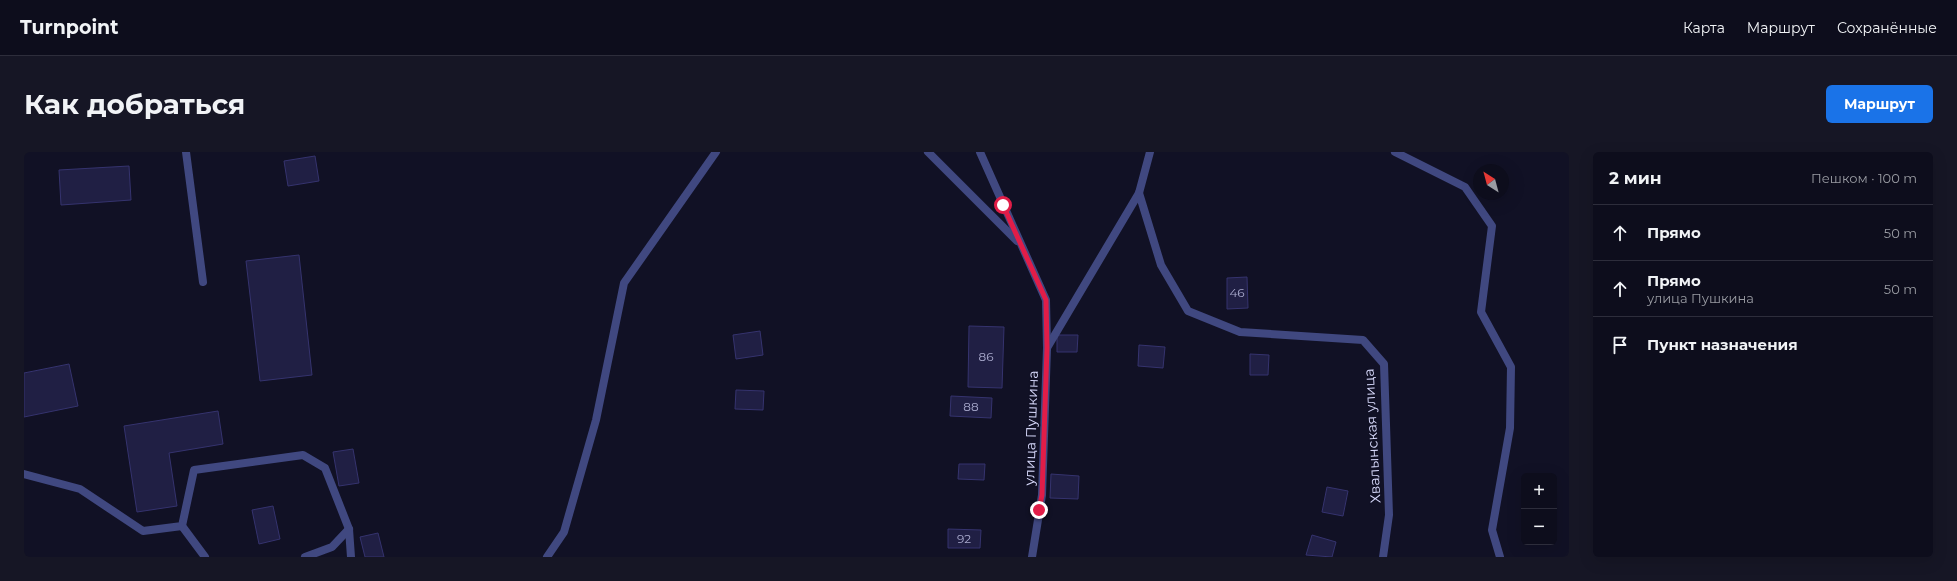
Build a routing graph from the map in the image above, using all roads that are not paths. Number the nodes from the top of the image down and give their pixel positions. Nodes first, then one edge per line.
1 (186, 152) edge
2 (716, 152) edge
3 (928, 152) edge
4 (980, 152) edge
5 (1150, 152) edge
6 (1395, 152) edge
7 (1139, 193) junction
8 (1021, 245) junction
9 (203, 282) dead end
10 (1047, 348) junction
11 (24, 474) edge
12 (182, 526) junction
13 (349, 529) junction
14 (205, 557) edge
15 (305, 557) edge
16 (351, 557) edge
17 (547, 557) edge
18 (1032, 557) edge
19 (1383, 557) edge
20 (1500, 557) edge

1 - 9 street
2 - 17 street
3 - 8 street
4 - 8 street, улица Пушкина
5 - 7 street
6 - 20 street
7 - 10 street
7 - 19 street, Хвалынская улица
8 - 10 street, улица Пушкина
10 - 18 street, улица Пушкина
11 - 12 street
12 - 13 street
12 - 14 street
13 - 15 street
13 - 16 street

